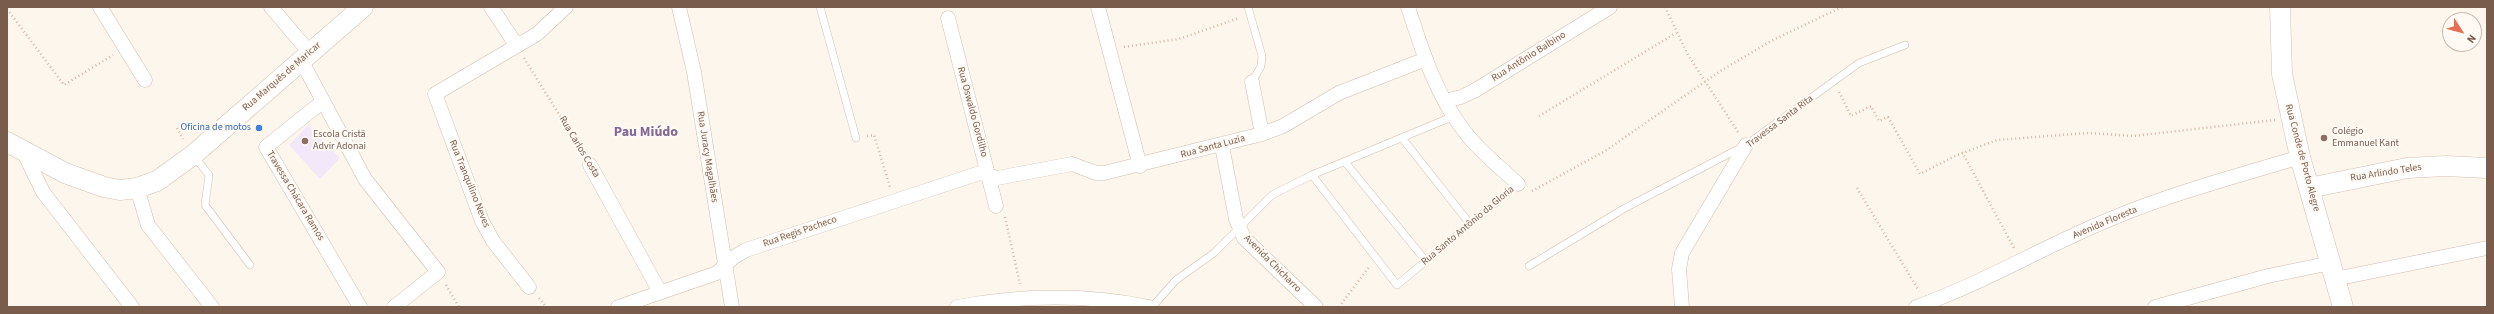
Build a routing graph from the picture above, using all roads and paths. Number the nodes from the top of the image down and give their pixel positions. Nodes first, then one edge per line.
1 (100, 7) edge
2 (271, 7) edge
3 (363, 7) edge
4 (491, 7) edge
5 (566, 7) edge
6 (679, 7) edge
7 (820, 7) edge
8 (1098, 7) edge
9 (1408, 7) edge
10 (1610, 7) edge
11 (1665, 7) edge
12 (1842, 7) edge
13 (2280, 7) edge
14 (7, 9) edge
15 (1249, 10) edge
16 (948, 18) dead end
17 (1676, 33) junction
18 (1905, 45) dead end
19 (517, 46) junction
20 (125, 48) junction
21 (1109, 49) junction
22 (305, 57) junction
23 (1426, 59) junction
24 (145, 80) dead end
25 (1833, 81) junction
26 (1252, 82) joint
27 (1705, 82) junction
28 (1445, 101) junction
29 (322, 102) junction
30 (1454, 116) junction
31 (1539, 116) dead end
32 (2291, 118) junction
33 (1262, 134) junction
34 (856, 138) joint
35 (1402, 138) junction
36 (7, 142) edge
37 (1746, 145) junction
38 (1222, 146) junction
39 (1962, 152) junction
40 (24, 153) junction
41 (193, 155) junction
42 (2300, 157) junction
43 (1345, 162) junction
44 (590, 165) joint
45 (1140, 166) junction
46 (2487, 168) edge
47 (1312, 175) junction
48 (989, 176) junction
49 (1518, 184) junction
50 (137, 188) junction
51 (1857, 188) dead end
52 (2309, 188) junction
53 (894, 200) junction
54 (996, 206) joint
55 (1470, 224) junction
56 (1238, 227) junction
57 (2487, 248) edge
58 (1376, 258) junction
59 (1426, 261) junction
60 (2022, 262) junction
61 (250, 265) dead end
62 (726, 265) junction
63 (1529, 266) dead end
64 (2333, 271) junction
65 (438, 272) junction
66 (529, 287) dead end
67 (660, 292) junction
68 (1023, 298) junction
69 (1921, 305) edge
70 (132, 307) edge
71 (212, 307) edge
72 (360, 307) edge
73 (394, 307) edge
74 (459, 307) edge
75 (618, 307) edge
76 (732, 307) edge
77 (957, 307) edge
78 (1150, 307) edge
79 (1316, 307) edge
80 (1339, 307) edge
81 (1682, 307) edge
82 (2155, 307) edge
83 (2344, 307) edge

1 - 20 street
2 - 22 street
3 - 22 main road, Rua Marquês de Maricar
4 - 19 street
5 - 19 street
6 - 62 street, Rua Juracy Magalhães
7 - 34 lane
8 - 21 street
9 - 23 street, Rua Santo Antônio da Gloria
10 - 28 street, Rua Antônio Balbino
11 - 17 path
12 - 27 path
13 - 32 main road, Rua Conde de Porto Alegre
14 - 20 path
15 - 21 path
15 - 26 lane
16 - 48 street, Rua Oswaldo Gordilho
17 - 27 path
17 - 31 path
18 - 25 lane, Travessa Santa Rita
19 - 44 path, Rua Carlos Costa
19 - 66 street, Rua Tranquilino Neves
20 - 24 street
21 - 45 street
22 - 29 street
22 - 41 main road, Rua Marquês de Maricar
23 - 28 street, Rua Santo Antônio da Gloria
23 - 33 street, Rua Santa Luzia
25 - 37 lane, Travessa Santa Rita
25 - 39 path
26 - 33 street
27 - 37 path
27 - 49 path
28 - 30 street, Rua Santo Antônio da Gloria
29 - 65 street
29 - 72 street, Travessa Chácara Ramos
30 - 35 lane
30 - 49 street, Rua Santo Antônio da Gloria
32 - 39 path
32 - 42 main road, Rua Conde de Porto Alegre
33 - 38 street, Rua Santa Luzia
34 - 53 path
35 - 43 lane
35 - 55 lane
36 - 40 main road, Rua Marquês de Maricar
37 - 63 lane
37 - 81 street, Travessa Santa Rita
38 - 45 street, Rua Santa Luzia
38 - 56 street, Avenida Chicharro
39 - 60 path
40 - 50 main road, Rua Marquês de Maricar
40 - 70 street
41 - 50 main road, Rua Marquês de Maricar
41 - 61 lane
42 - 52 main road, Rua Conde de Porto Alegre
42 - 60 street, Avenida Floresta
43 - 47 lane
43 - 59 lane
44 - 67 street, Rua Carlos Costa
45 - 48 street, Rua Santa Luzia
46 - 52 main road, Rua Arlindo Teles
47 - 56 lane
47 - 58 lane, Rua Santo Antônio da Gloria
48 - 53 street, Rua Regis Pacheco
48 - 54 street, Rua Oswaldo Gordilho
49 - 55 lane, Rua Santo Antônio da Gloria
50 - 71 street
51 - 69 path
52 - 64 main road, Rua Conde de Porto Alegre
53 - 62 street, Rua Regis Pacheco
54 - 68 path
55 - 59 lane, Rua Santo Antônio da Gloria
56 - 78 lane
56 - 79 street, Avenida Chicharro
57 - 64 street
58 - 59 lane, Rua Santo Antônio da Gloria
58 - 80 path
60 - 69 street, Avenida Floresta
62 - 67 street, Rua Regis Pacheco
62 - 76 street, Rua Juracy Magalhães
64 - 82 street
64 - 83 main road, Rua Conde de Porto Alegre
65 - 73 street
65 - 74 path
67 - 75 street, Rua Regis Pacheco
68 - 77 street
68 - 78 street

